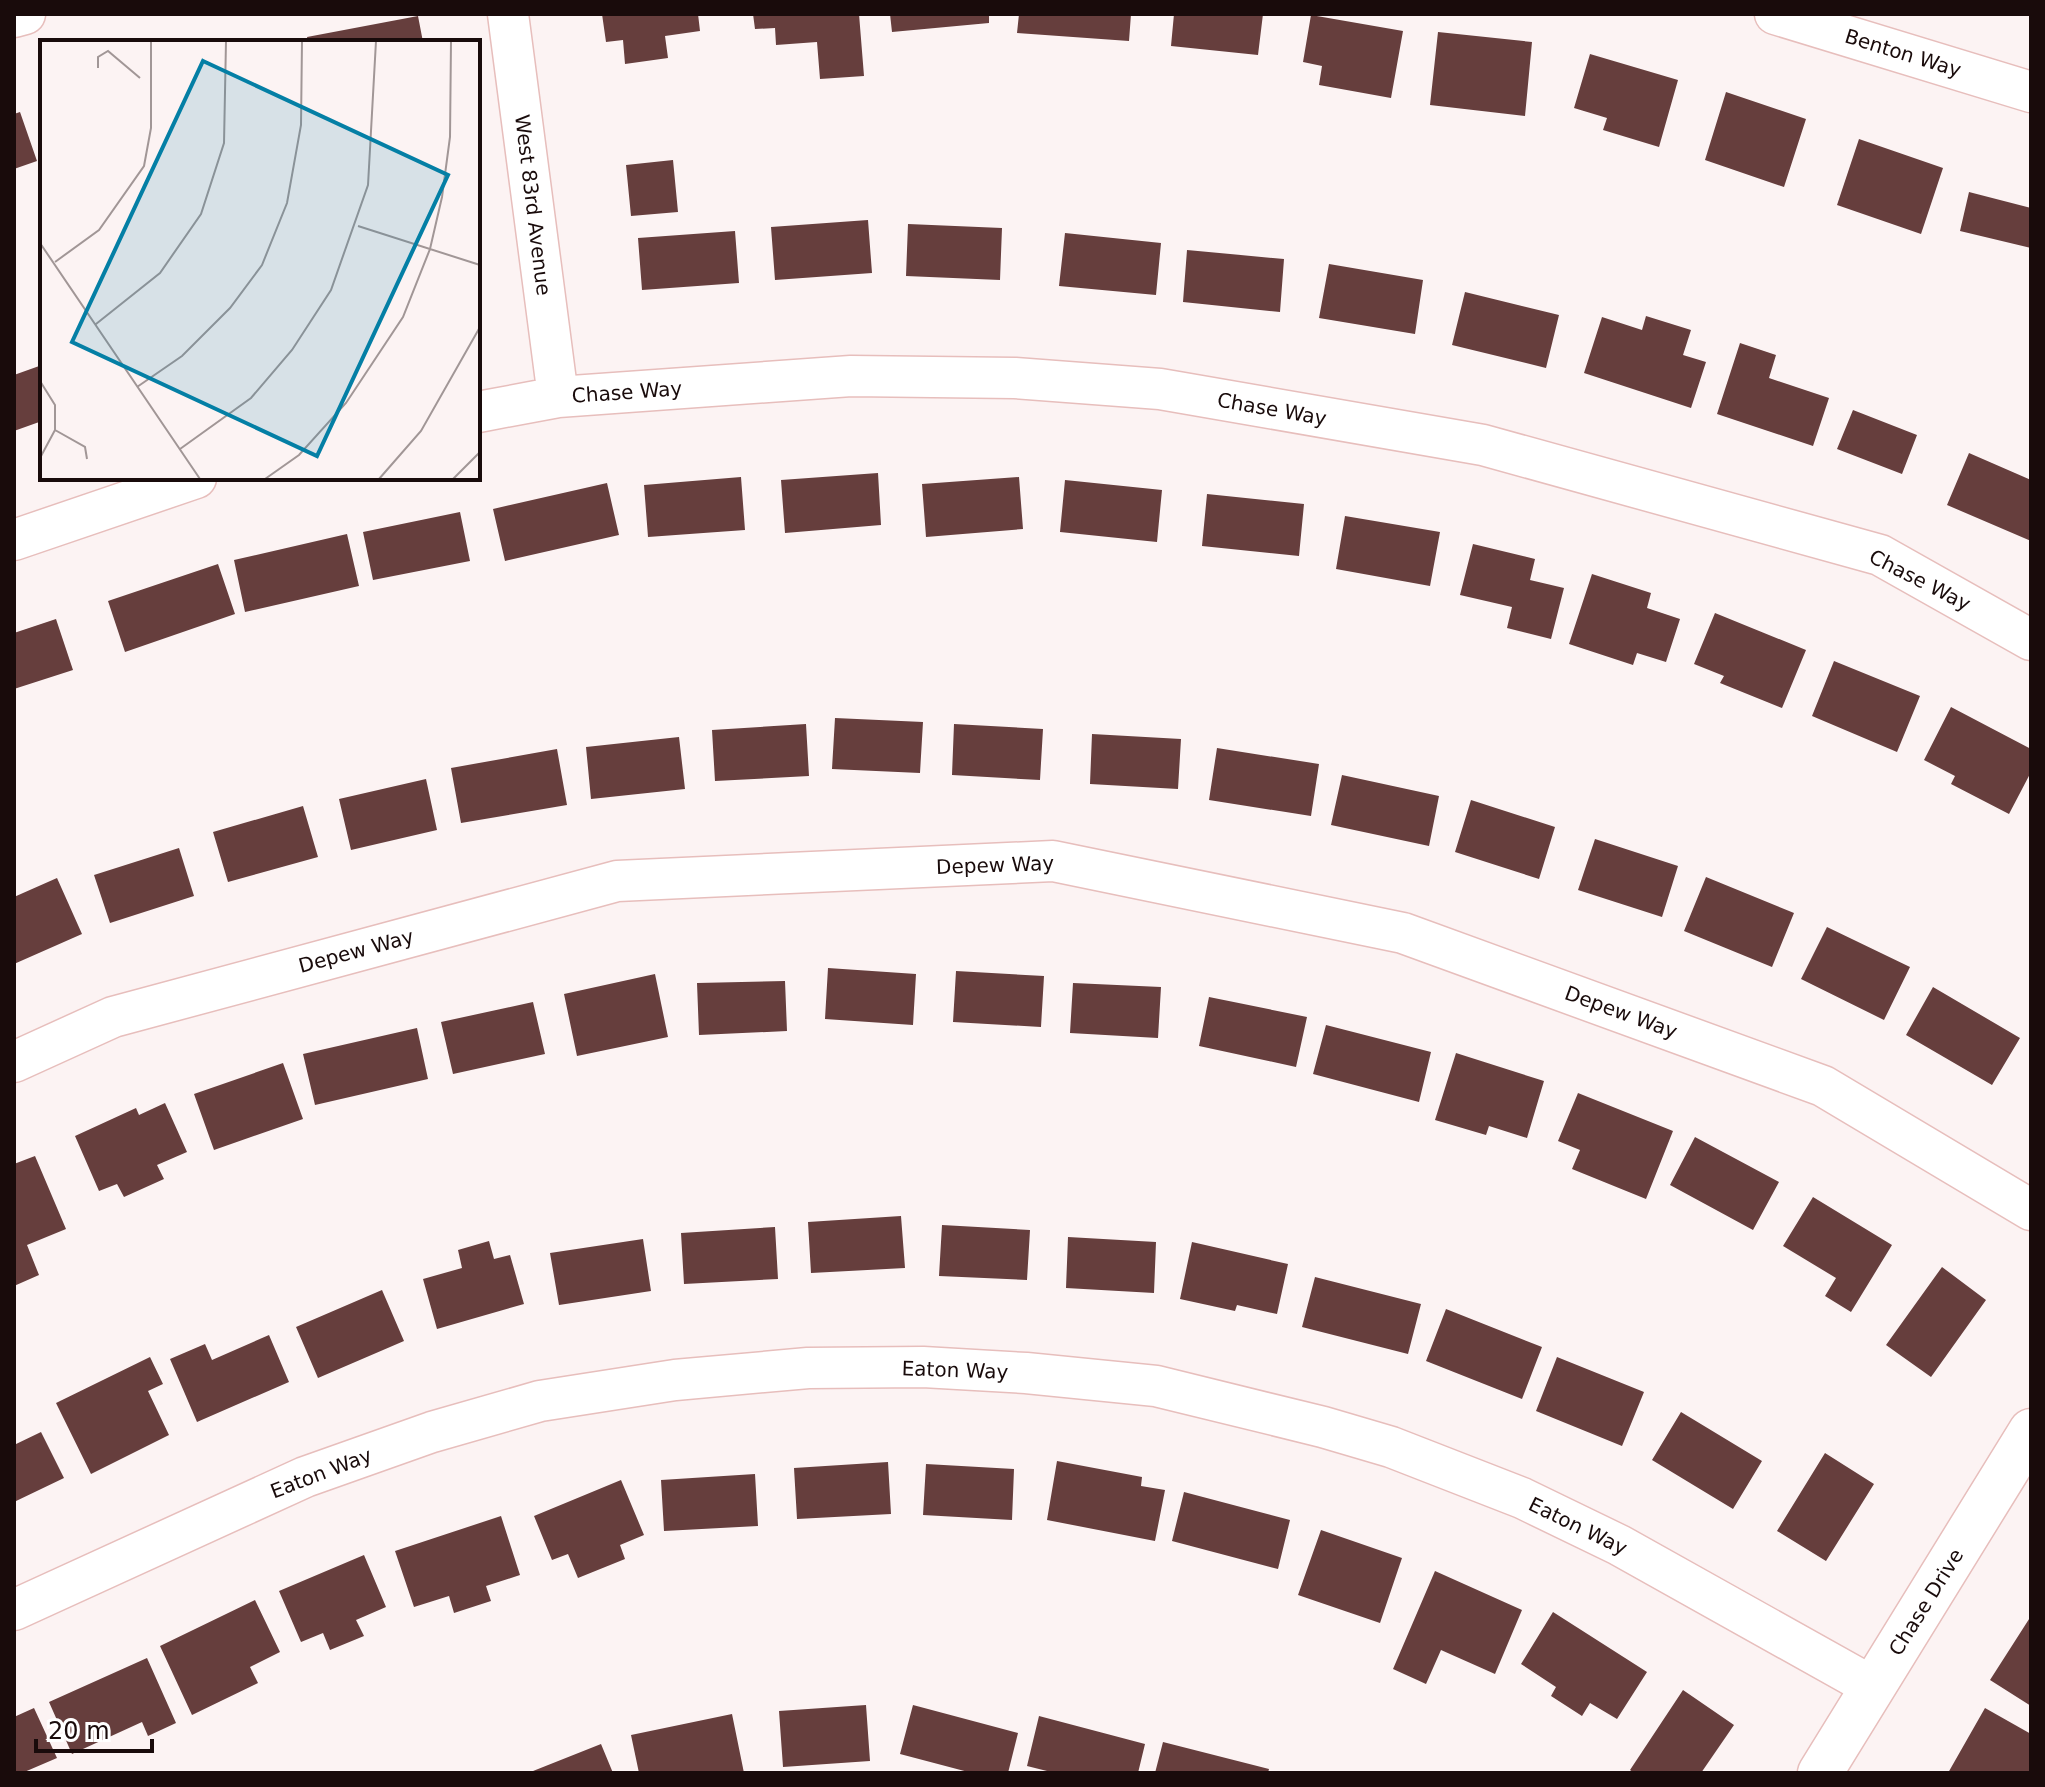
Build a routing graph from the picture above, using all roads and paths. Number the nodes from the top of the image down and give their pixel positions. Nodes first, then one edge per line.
1 (25, 14) edge
2 (508, 14) edge
3 (1775, 14) edge
4 (14, 17) edge
5 (2031, 92) edge
6 (558, 397) junction
7 (480, 412) edge
8 (190, 480) edge
9 (14, 540) edge
10 (2031, 640) edge
11 (14, 1062) edge
12 (2031, 1210) edge
13 (2031, 1431) edge
14 (14, 1610) edge
15 (1873, 1687) junction
16 (1820, 1773) edge

1 - 4 street
2 - 6 street, West 83rd Avenue
3 - 5 street, Benton Way
6 - 7 street, Chase Way
6 - 10 street, Chase Way
8 - 9 street
11 - 12 street, Depew Way
13 - 15 street, Chase Drive
14 - 15 street, Eaton Way
15 - 16 street, Chase Drive

